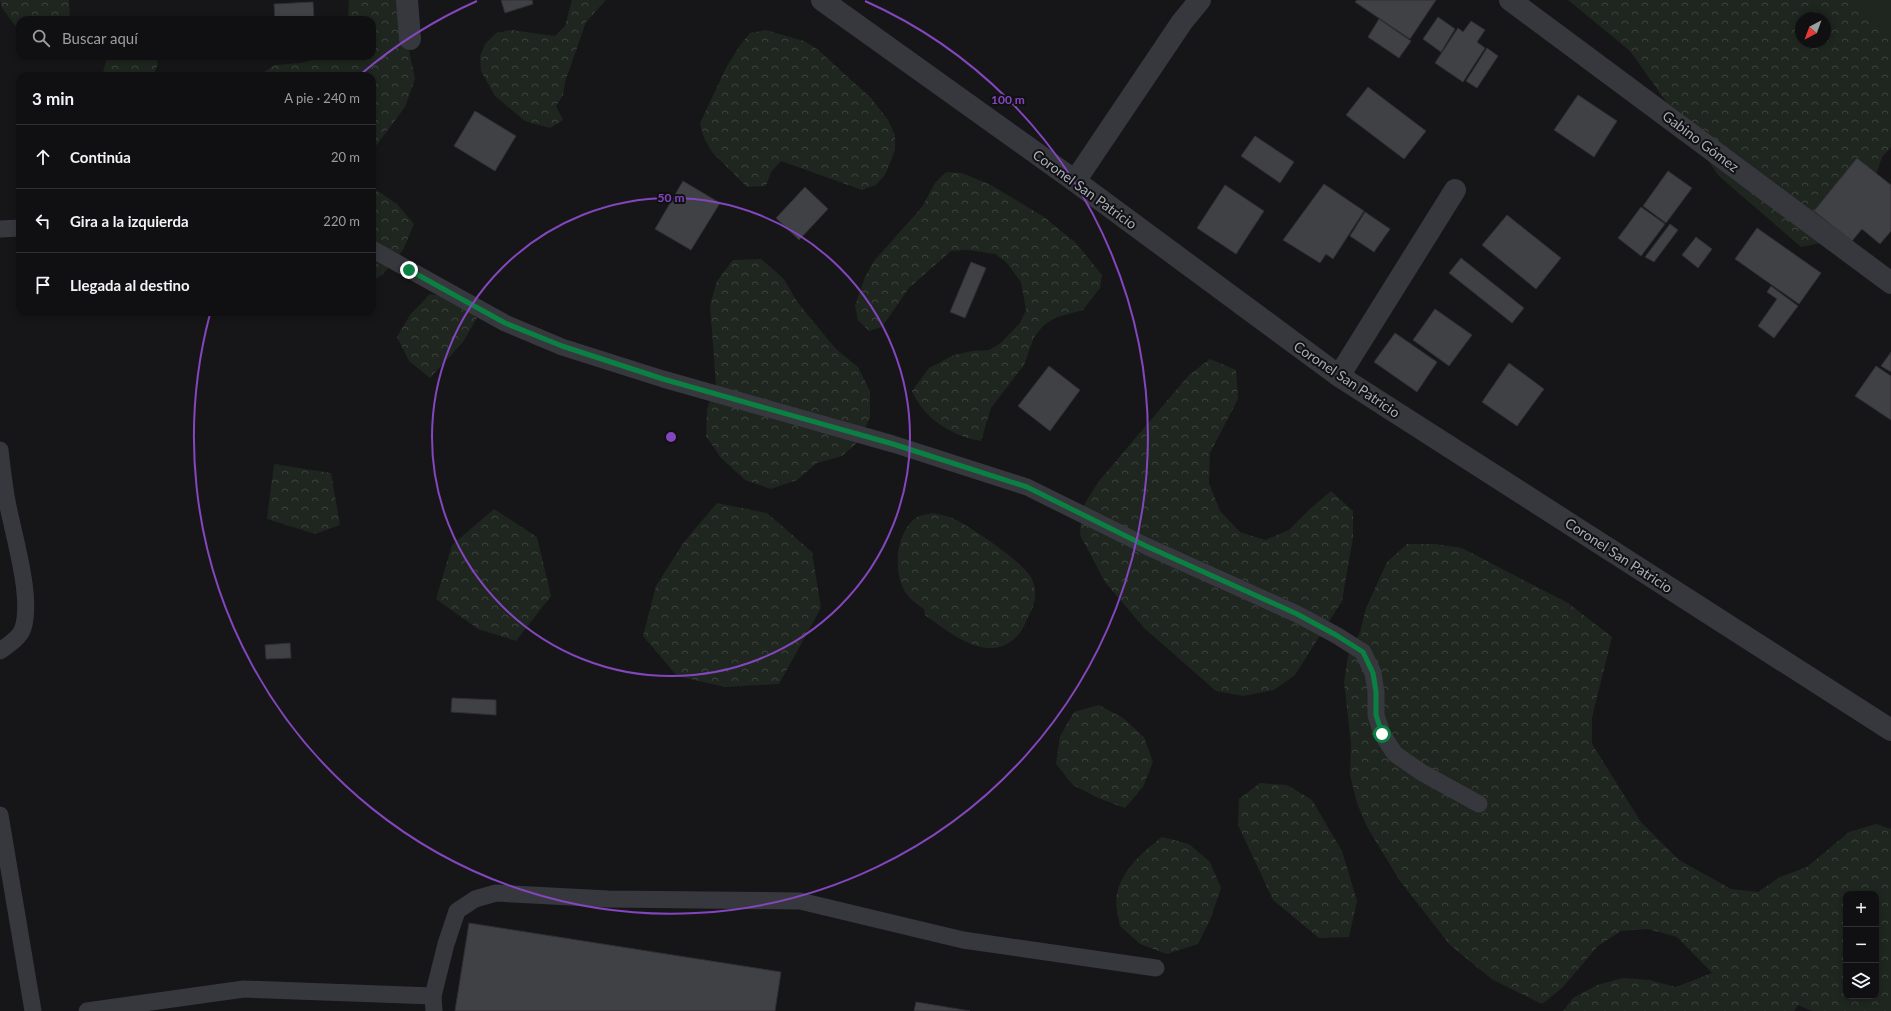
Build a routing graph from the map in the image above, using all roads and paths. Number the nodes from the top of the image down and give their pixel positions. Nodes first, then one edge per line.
1 (407, 0) edge
2 (822, 0) edge
3 (1200, 0) edge
4 (1510, 0) edge
5 (410, 39) dead end
6 (1075, 181) junction
7 (1455, 190) dead end
8 (16, 228) edge
9 (0, 229) edge
10 (376, 251) edge
11 (1891, 283) edge
12 (1339, 376) junction
13 (0, 450) edge
14 (3, 500) edge
15 (0, 651) edge
16 (1891, 730) edge
17 (1479, 804) dead end
18 (0, 815) edge
19 (1156, 968) dead end
20 (433, 1004) edge
21 (33, 1011) edge
22 (87, 1011) edge

1 - 5 street
2 - 6 street, Coronel San Patricio
3 - 6 street
4 - 11 street, Gabino Gómez
6 - 12 street, Coronel San Patricio
7 - 12 street
8 - 9 lane
10 - 17 lane
12 - 16 street, Coronel San Patricio
13 - 14 lane
14 - 15 lane
18 - 21 lane
19 - 20 lane
20 - 22 lane

